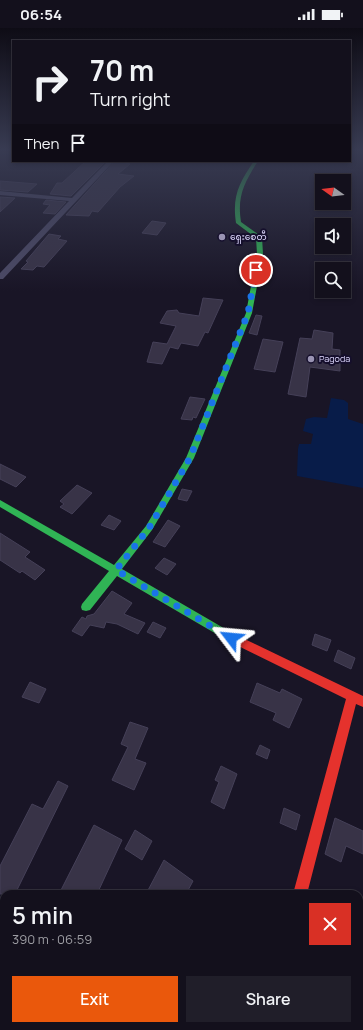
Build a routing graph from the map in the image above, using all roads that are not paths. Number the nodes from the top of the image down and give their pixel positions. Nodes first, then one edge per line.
1 (40, 197) edge
2 (77, 197) edge
3 (238, 197) edge
4 (74, 200) junction
5 (0, 277) edge
6 (0, 503) edge
7 (116, 570) junction
8 (86, 607) dead end
9 (352, 696) junction
10 (363, 702) edge
11 (301, 890) edge

1 - 4 street
2 - 4 street
3 - 7 street
4 - 5 street
6 - 7 street
7 - 8 street
7 - 9 street
9 - 10 street
9 - 11 street

